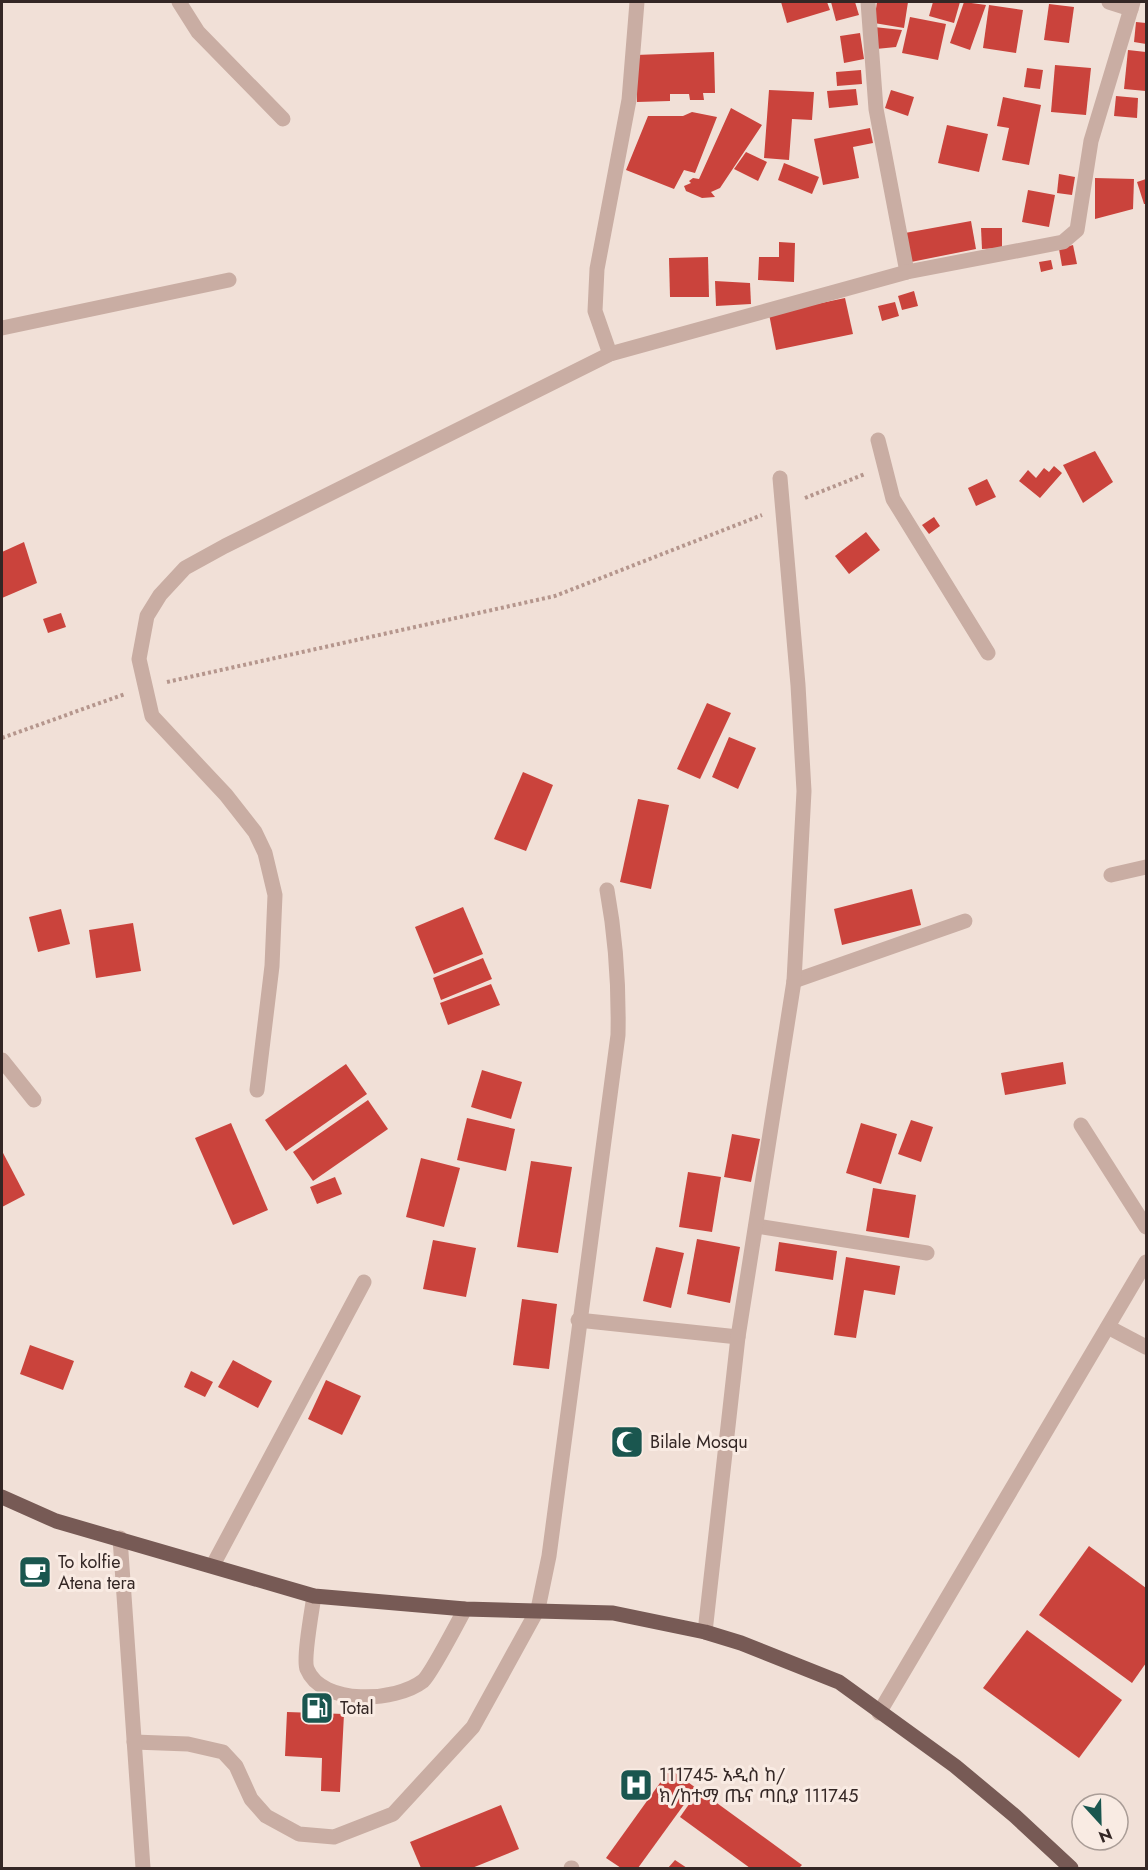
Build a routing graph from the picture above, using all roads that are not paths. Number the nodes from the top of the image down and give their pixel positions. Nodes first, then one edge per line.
1 (179, 2) edge
2 (637, 2) edge
3 (868, 2) edge
4 (1109, 2) edge
5 (1132, 5) edge
6 (283, 119) dead end
7 (907, 272) junction
8 (229, 280) dead end
9 (2, 328) edge
10 (610, 354) junction
11 (878, 440) dead end
12 (780, 478) dead end
13 (988, 653) dead end
14 (1146, 867) edge
15 (1111, 875) dead end
16 (607, 890) dead end
17 (965, 921) dead end
18 (794, 981) junction
19 (2, 1060) edge
20 (256, 1090) dead end
21 (34, 1100) dead end
22 (1081, 1125) dead end
23 (756, 1226) junction
24 (1146, 1227) edge
25 (927, 1253) dead end
26 (1146, 1262) edge
27 (364, 1282) dead end
28 (579, 1320) junction
29 (1108, 1328) junction
30 (738, 1337) junction
31 (1146, 1347) edge
32 (2, 1497) edge
33 (120, 1538) junction
34 (213, 1565) junction
35 (314, 1596) junction
36 (465, 1609) junction
37 (538, 1609) junction
38 (705, 1632) junction
39 (879, 1713) junction
40 (134, 1742) junction
41 (143, 1869) edge
42 (1071, 1869) edge

1 - 6 street
2 - 10 street
3 - 7 street
4 - 5 street
5 - 7 street
7 - 10 street
8 - 9 street
10 - 20 street
11 - 13 street
12 - 18 street
14 - 15 street
16 - 28 street
17 - 18 street
18 - 23 street
19 - 21 street
22 - 24 street
23 - 25 street
23 - 30 street
26 - 29 street
27 - 34 street
28 - 30 street
28 - 37 street
29 - 31 street
29 - 39 street
30 - 38 street
32 - 33 main road
33 - 34 main road
33 - 40 street
34 - 35 main road
35 - 36 main road
35 - 36 street
36 - 37 main road
37 - 38 main road
37 - 40 street
38 - 39 main road
39 - 42 main road
40 - 41 street

